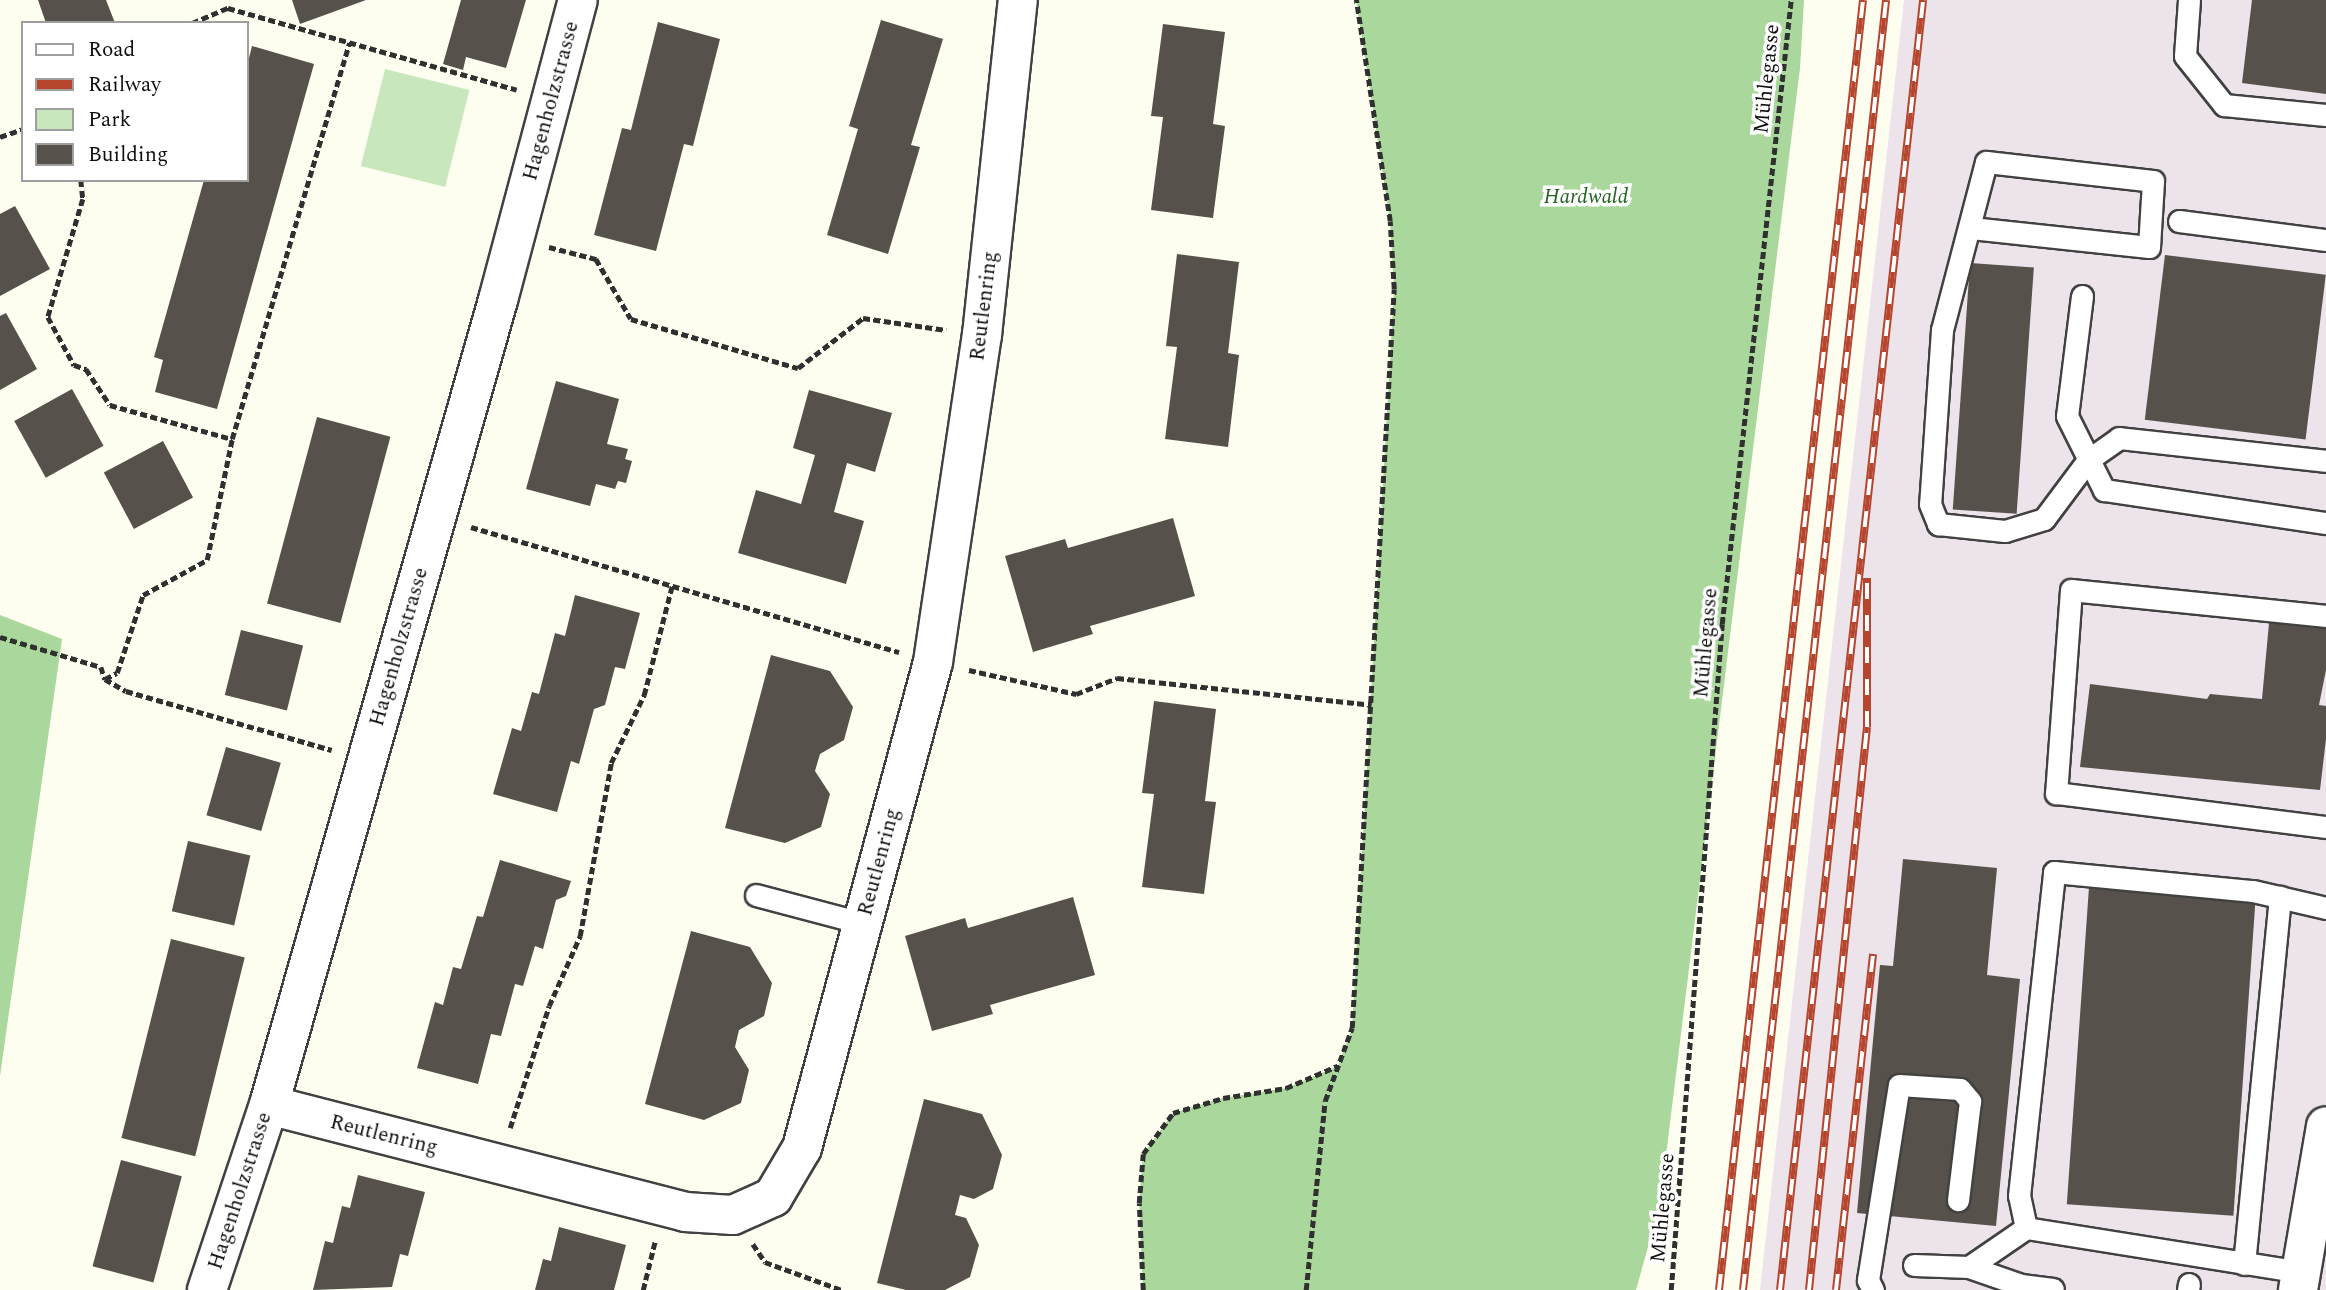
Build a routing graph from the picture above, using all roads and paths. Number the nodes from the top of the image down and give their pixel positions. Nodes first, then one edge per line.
1 (578, 0) edge
2 (1018, 0) edge
3 (1356, 0) edge
4 (1791, 0) edge
5 (2189, 0) edge
6 (197, 21) edge
7 (349, 43) junction
8 (552, 100) junction
9 (2326, 115) edge
10 (21, 131) edge
11 (0, 137) edge
12 (81, 182) edge
13 (2179, 221) dead end
14 (1971, 228) junction
15 (515, 238) junction
16 (2326, 240) edge
17 (2082, 296) dead end
18 (982, 335) junction
19 (232, 439) junction
20 (2088, 460) junction
21 (2326, 461) edge
22 (2326, 523) edge
23 (672, 586) dead end
24 (2326, 616) edge
25 (0, 637) edge
26 (105, 679) junction
27 (367, 760) junction
28 (2326, 827) edge
29 (756, 895) dead end
30 (2280, 897) junction
31 (2326, 908) edge
32 (862, 923) junction
33 (1338, 1066) junction
34 (269, 1105) junction
35 (2326, 1126) edge
36 (498, 1164) junction
37 (1958, 1199) dead end
38 (662, 1206) junction
39 (733, 1215) junction
40 (2026, 1228) junction
41 (2244, 1264) junction
42 (1914, 1265) dead end
43 (1969, 1267) junction
44 (2299, 1281) edge
45 (2019, 1287) edge
46 (2053, 1289) edge
47 (207, 1290) edge
48 (643, 1290) edge
49 (842, 1290) edge
50 (1143, 1290) edge
51 (1306, 1290) edge
52 (1671, 1290) edge
53 (1873, 1290) edge

1 - 8 street, Hagenholzstrasse
2 - 18 street, Reutlenring
3 - 33 path
4 - 52 path, Mühlegasse
5 - 9 lane
6 - 7 path
7 - 8 path
7 - 19 path
8 - 15 street, Hagenholzstrasse
10 - 11 path
12 - 19 path
13 - 16 lane
14 - 14 lane
14 - 20 lane
15 - 18 path
15 - 27 street, Hagenholzstrasse
17 - 20 lane
18 - 32 street, Reutlenring
19 - 26 path
20 - 21 lane
20 - 22 lane
23 - 36 path
24 - 28 lane
25 - 26 path
26 - 27 path
27 - 34 street, Hagenholzstrasse
29 - 32 lane
30 - 31 lane
30 - 40 lane
30 - 41 lane
32 - 39 street, Reutlenring
33 - 50 path
33 - 51 path
34 - 36 street, Reutlenring
34 - 47 street, Hagenholzstrasse
35 - 44 street
36 - 38 street, Reutlenring
37 - 53 lane
38 - 39 street, Reutlenring
38 - 48 path
39 - 49 path
40 - 41 lane
40 - 43 lane
41 - 44 lane
42 - 43 lane
43 - 45 lane
45 - 46 lane

